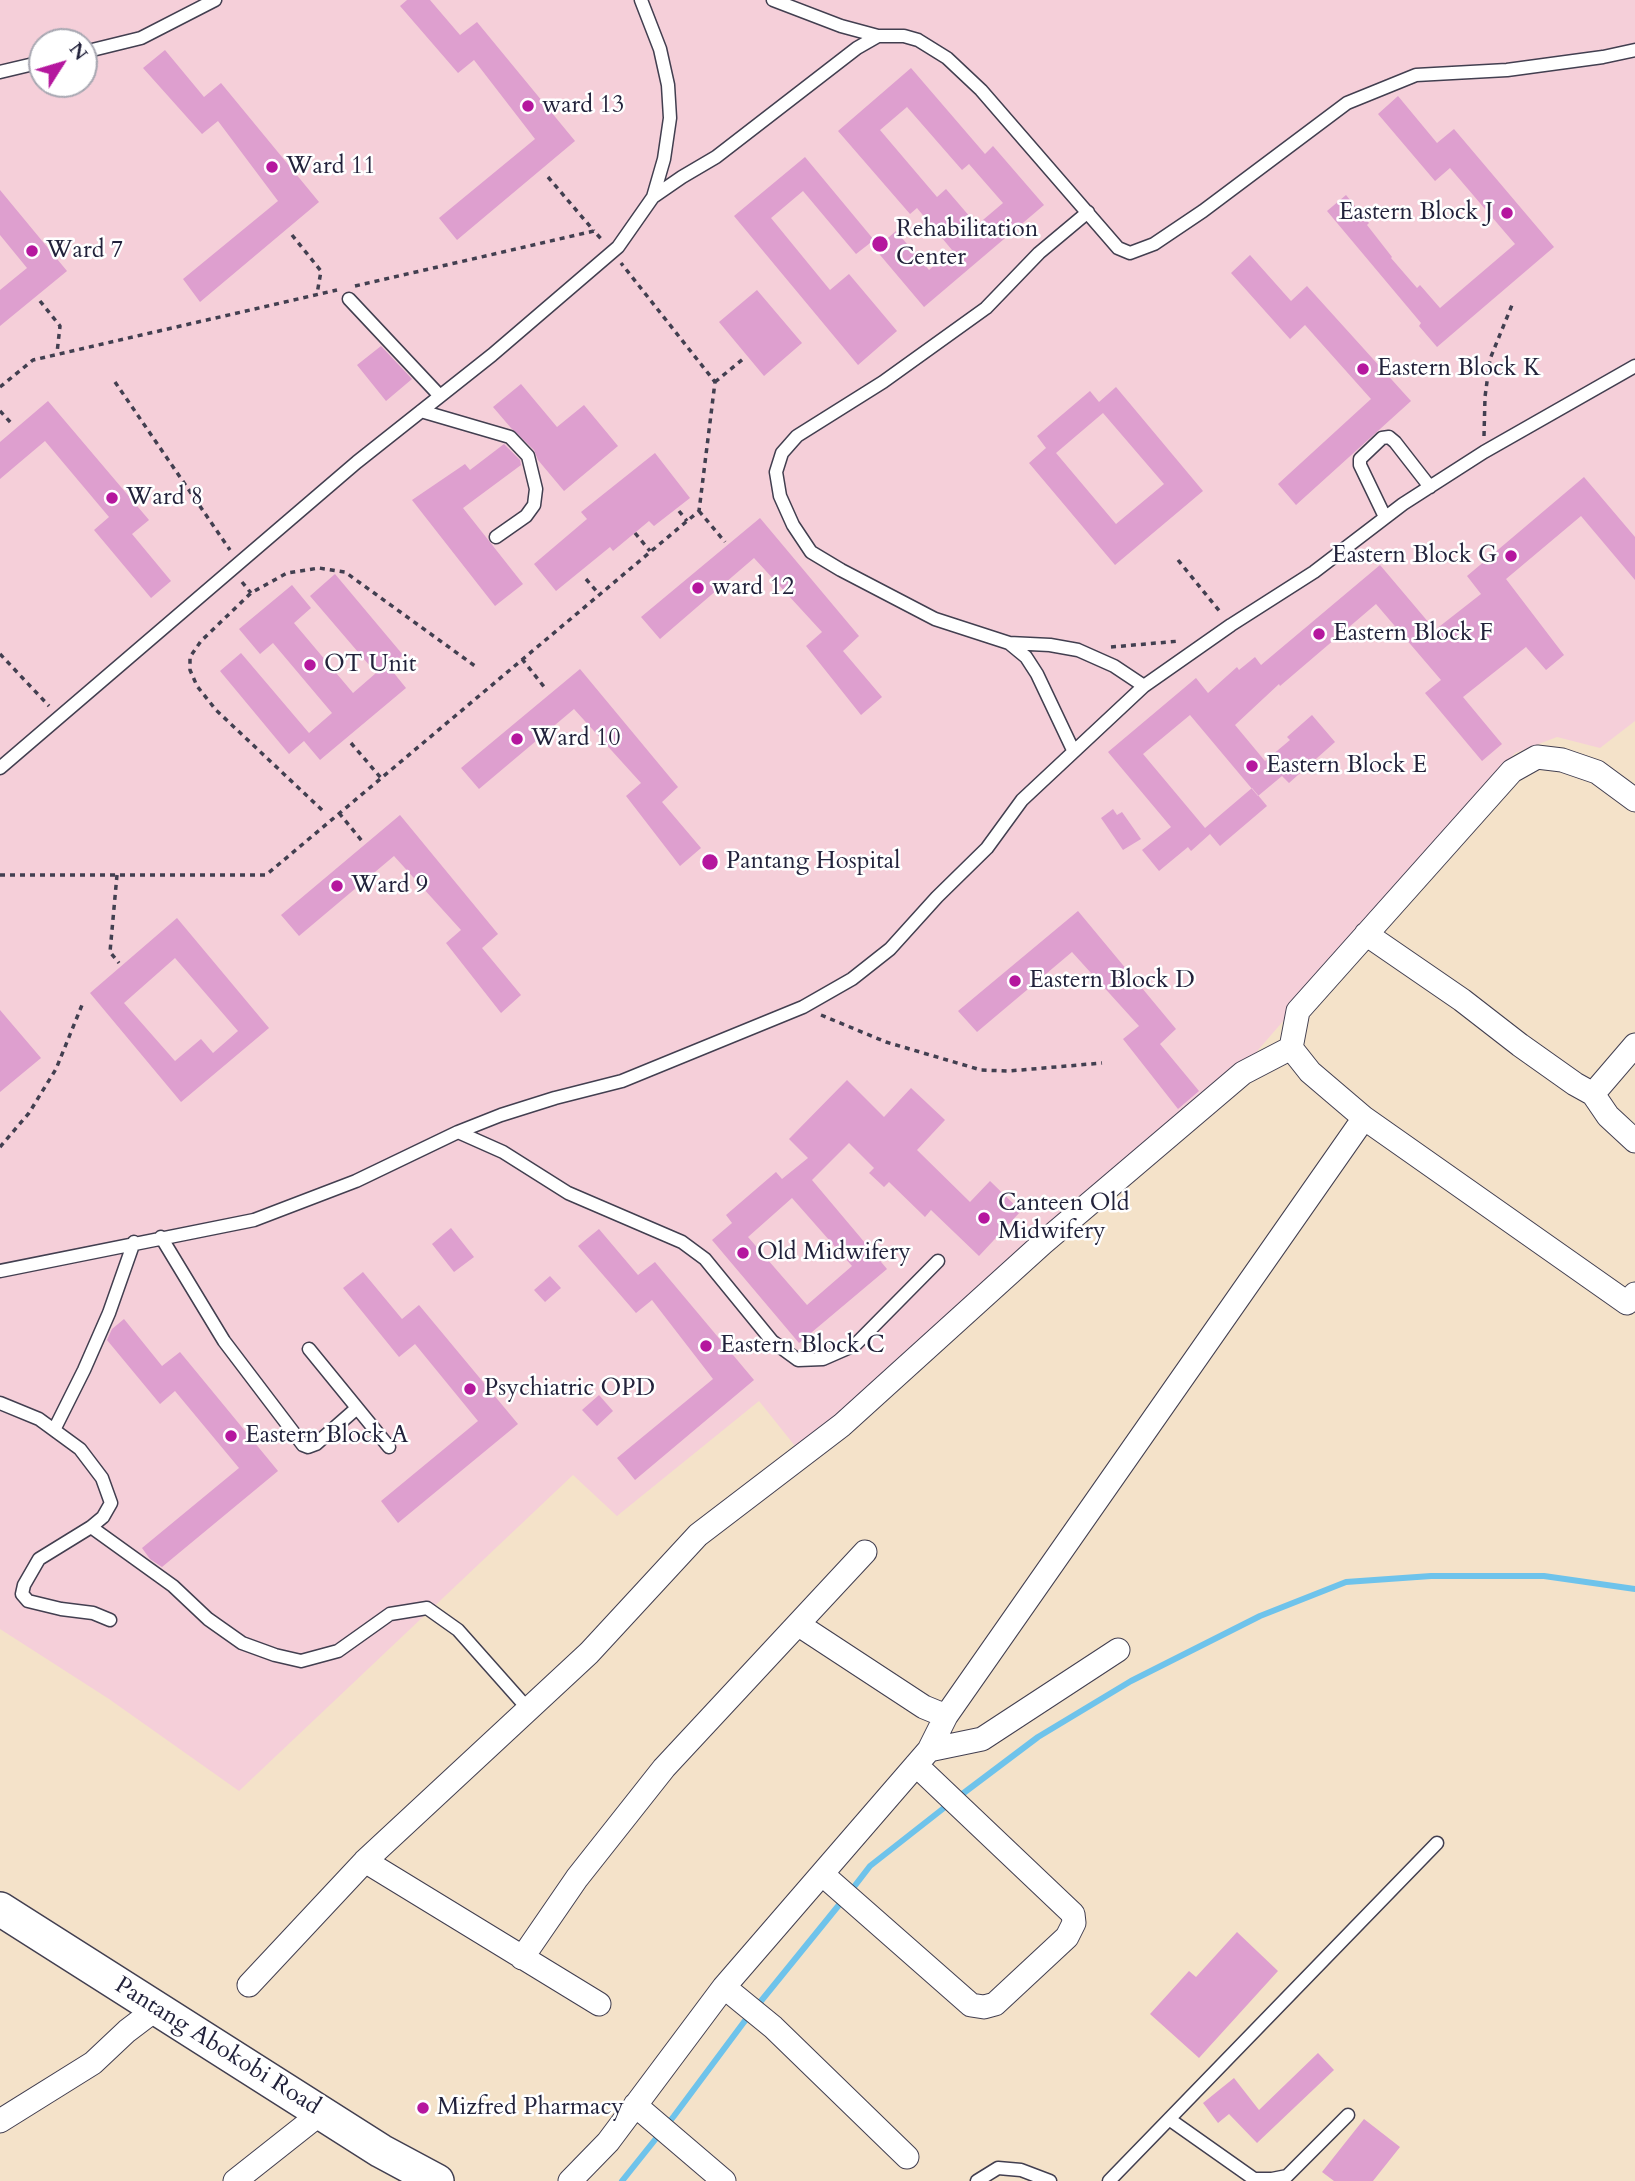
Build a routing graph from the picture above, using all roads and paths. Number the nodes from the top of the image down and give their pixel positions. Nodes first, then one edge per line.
1 (215, 0) edge
2 (642, 0) edge
3 (773, 0) edge
4 (878, 36) junction
5 (98, 49) edge
6 (1635, 50) edge
7 (28, 65) edge
8 (0, 72) edge
9 (548, 177) dead end
10 (653, 197) junction
11 (1088, 212) junction
12 (594, 231) junction
13 (292, 235) dead end
14 (612, 252) junction
15 (317, 294) junction
16 (349, 299) dead end
17 (40, 301) dead end
18 (1512, 305) dead end
19 (57, 353) junction
20 (743, 359) dead end
21 (1635, 366) edge
22 (115, 382) dead end
23 (715, 382) junction
24 (0, 387) edge
25 (440, 396) junction
26 (0, 411) edge
27 (421, 411) junction
28 (12, 425) dead end
29 (1484, 452) junction
30 (1430, 487) junction
31 (699, 510) junction
32 (679, 511) dead end
33 (1385, 517) junction
34 (687, 521) junction
35 (635, 533) dead end
36 (496, 537) dead end
37 (725, 542) dead end
38 (650, 551) junction
39 (1178, 560) dead end
40 (240, 564) junction
41 (586, 579) dead end
42 (599, 594) junction
43 (1231, 625) junction
44 (1212, 638) junction
45 (1009, 643) junction
46 (1078, 650) junction
47 (0, 653) edge
48 (522, 659) junction
49 (475, 666) dead end
50 (1144, 686) junction
51 (545, 688) dead end
52 (60, 718) junction
53 (351, 743) dead end
54 (1073, 750) junction
55 (0, 768) edge
56 (381, 778) junction
57 (1635, 800) edge
58 (322, 810) dead end
59 (340, 813) junction
60 (362, 841) dead end
61 (0, 875) edge
62 (117, 875) junction
63 (1366, 934) junction
64 (119, 963) dead end
65 (82, 1005) dead end
66 (803, 1007) junction
67 (1635, 1045) edge
68 (1291, 1048) junction
69 (1102, 1063) dead end
70 (1593, 1094) junction
71 (1364, 1118) junction
72 (458, 1132) junction
73 (1635, 1141) edge
74 (0, 1147) edge
75 (161, 1237) junction
76 (134, 1242) junction
77 (938, 1261) dead end
78 (0, 1271) edge
79 (1632, 1301) edge
80 (309, 1349) dead end
81 (0, 1403) edge
82 (357, 1408) junction
83 (54, 1430) junction
84 (389, 1447) dead end
85 (91, 1527) junction
86 (865, 1552) dead end
87 (110, 1620) dead end
88 (799, 1625) junction
89 (1118, 1650) dead end
90 (529, 1710) junction
91 (946, 1716) junction
92 (922, 1758) junction
93 (1437, 1843) dead end
94 (365, 1861) junction
95 (830, 1881) junction
96 (0, 1909) edge
97 (522, 1958) junction
98 (249, 1984) dead end
99 (724, 1987) junction
100 (599, 2004) dead end
101 (156, 2009) junction
102 (635, 2105) junction
103 (321, 2113) junction
104 (1348, 2115) dead end
105 (1169, 2119) junction
106 (0, 2121) edge
107 (907, 2157) dead end
108 (235, 2181) edge
109 (437, 2181) edge
110 (570, 2181) edge
111 (724, 2181) edge
112 (977, 2181) edge
113 (1050, 2181) edge
114 (1109, 2181) edge

1 - 5 lane
2 - 10 lane
3 - 4 lane
4 - 10 lane
4 - 11 lane
6 - 11 lane
7 - 8 lane
9 - 12 path
10 - 14 lane
11 - 45 lane
12 - 14 path
12 - 15 path
13 - 15 path
14 - 23 path
14 - 25 lane
15 - 19 path
16 - 25 lane
17 - 19 path
18 - 29 path
19 - 24 path
20 - 23 path
21 - 29 lane
22 - 40 path
23 - 31 path
25 - 27 lane
26 - 28 path
27 - 36 lane
27 - 40 lane
29 - 30 lane
30 - 33 lane
30 - 33 lane
31 - 34 path
31 - 37 path
32 - 34 path
33 - 43 lane
34 - 38 path
35 - 38 path
38 - 42 path
39 - 43 path
40 - 52 lane
41 - 42 path
42 - 48 path
43 - 44 lane
44 - 46 path
44 - 50 lane
45 - 46 lane
45 - 54 lane
46 - 50 lane
47 - 52 path
48 - 51 path
48 - 56 path
49 - 58 path
50 - 54 lane
52 - 55 lane
53 - 56 path
54 - 66 lane
56 - 59 path
57 - 63 street
59 - 60 path
59 - 62 path
61 - 62 path
62 - 64 path
63 - 68 street
63 - 70 street
65 - 74 path
66 - 69 path
66 - 72 lane
67 - 70 street
68 - 71 street
68 - 90 street
70 - 73 street
71 - 79 street
71 - 91 street
72 - 75 lane
72 - 77 lane
75 - 76 lane
75 - 82 lane
76 - 78 lane
76 - 83 lane
80 - 82 lane
81 - 83 lane
82 - 84 lane
83 - 85 lane
85 - 87 lane
85 - 90 lane
86 - 88 street
88 - 91 street
88 - 97 street
89 - 92 street
90 - 94 street
91 - 92 street
92 - 95 street
92 - 95 street
93 - 105 lane
94 - 97 street
94 - 98 street
95 - 99 street
96 - 101 street, Pantang Abokobi Road
97 - 100 street
99 - 102 street
99 - 107 street
101 - 103 street, Pantang Abokobi Road
101 - 106 street
102 - 110 street
102 - 111 street
103 - 108 street
103 - 109 street, Pantang Abokobi Road
104 - 105 lane
105 - 114 lane
112 - 113 lane

